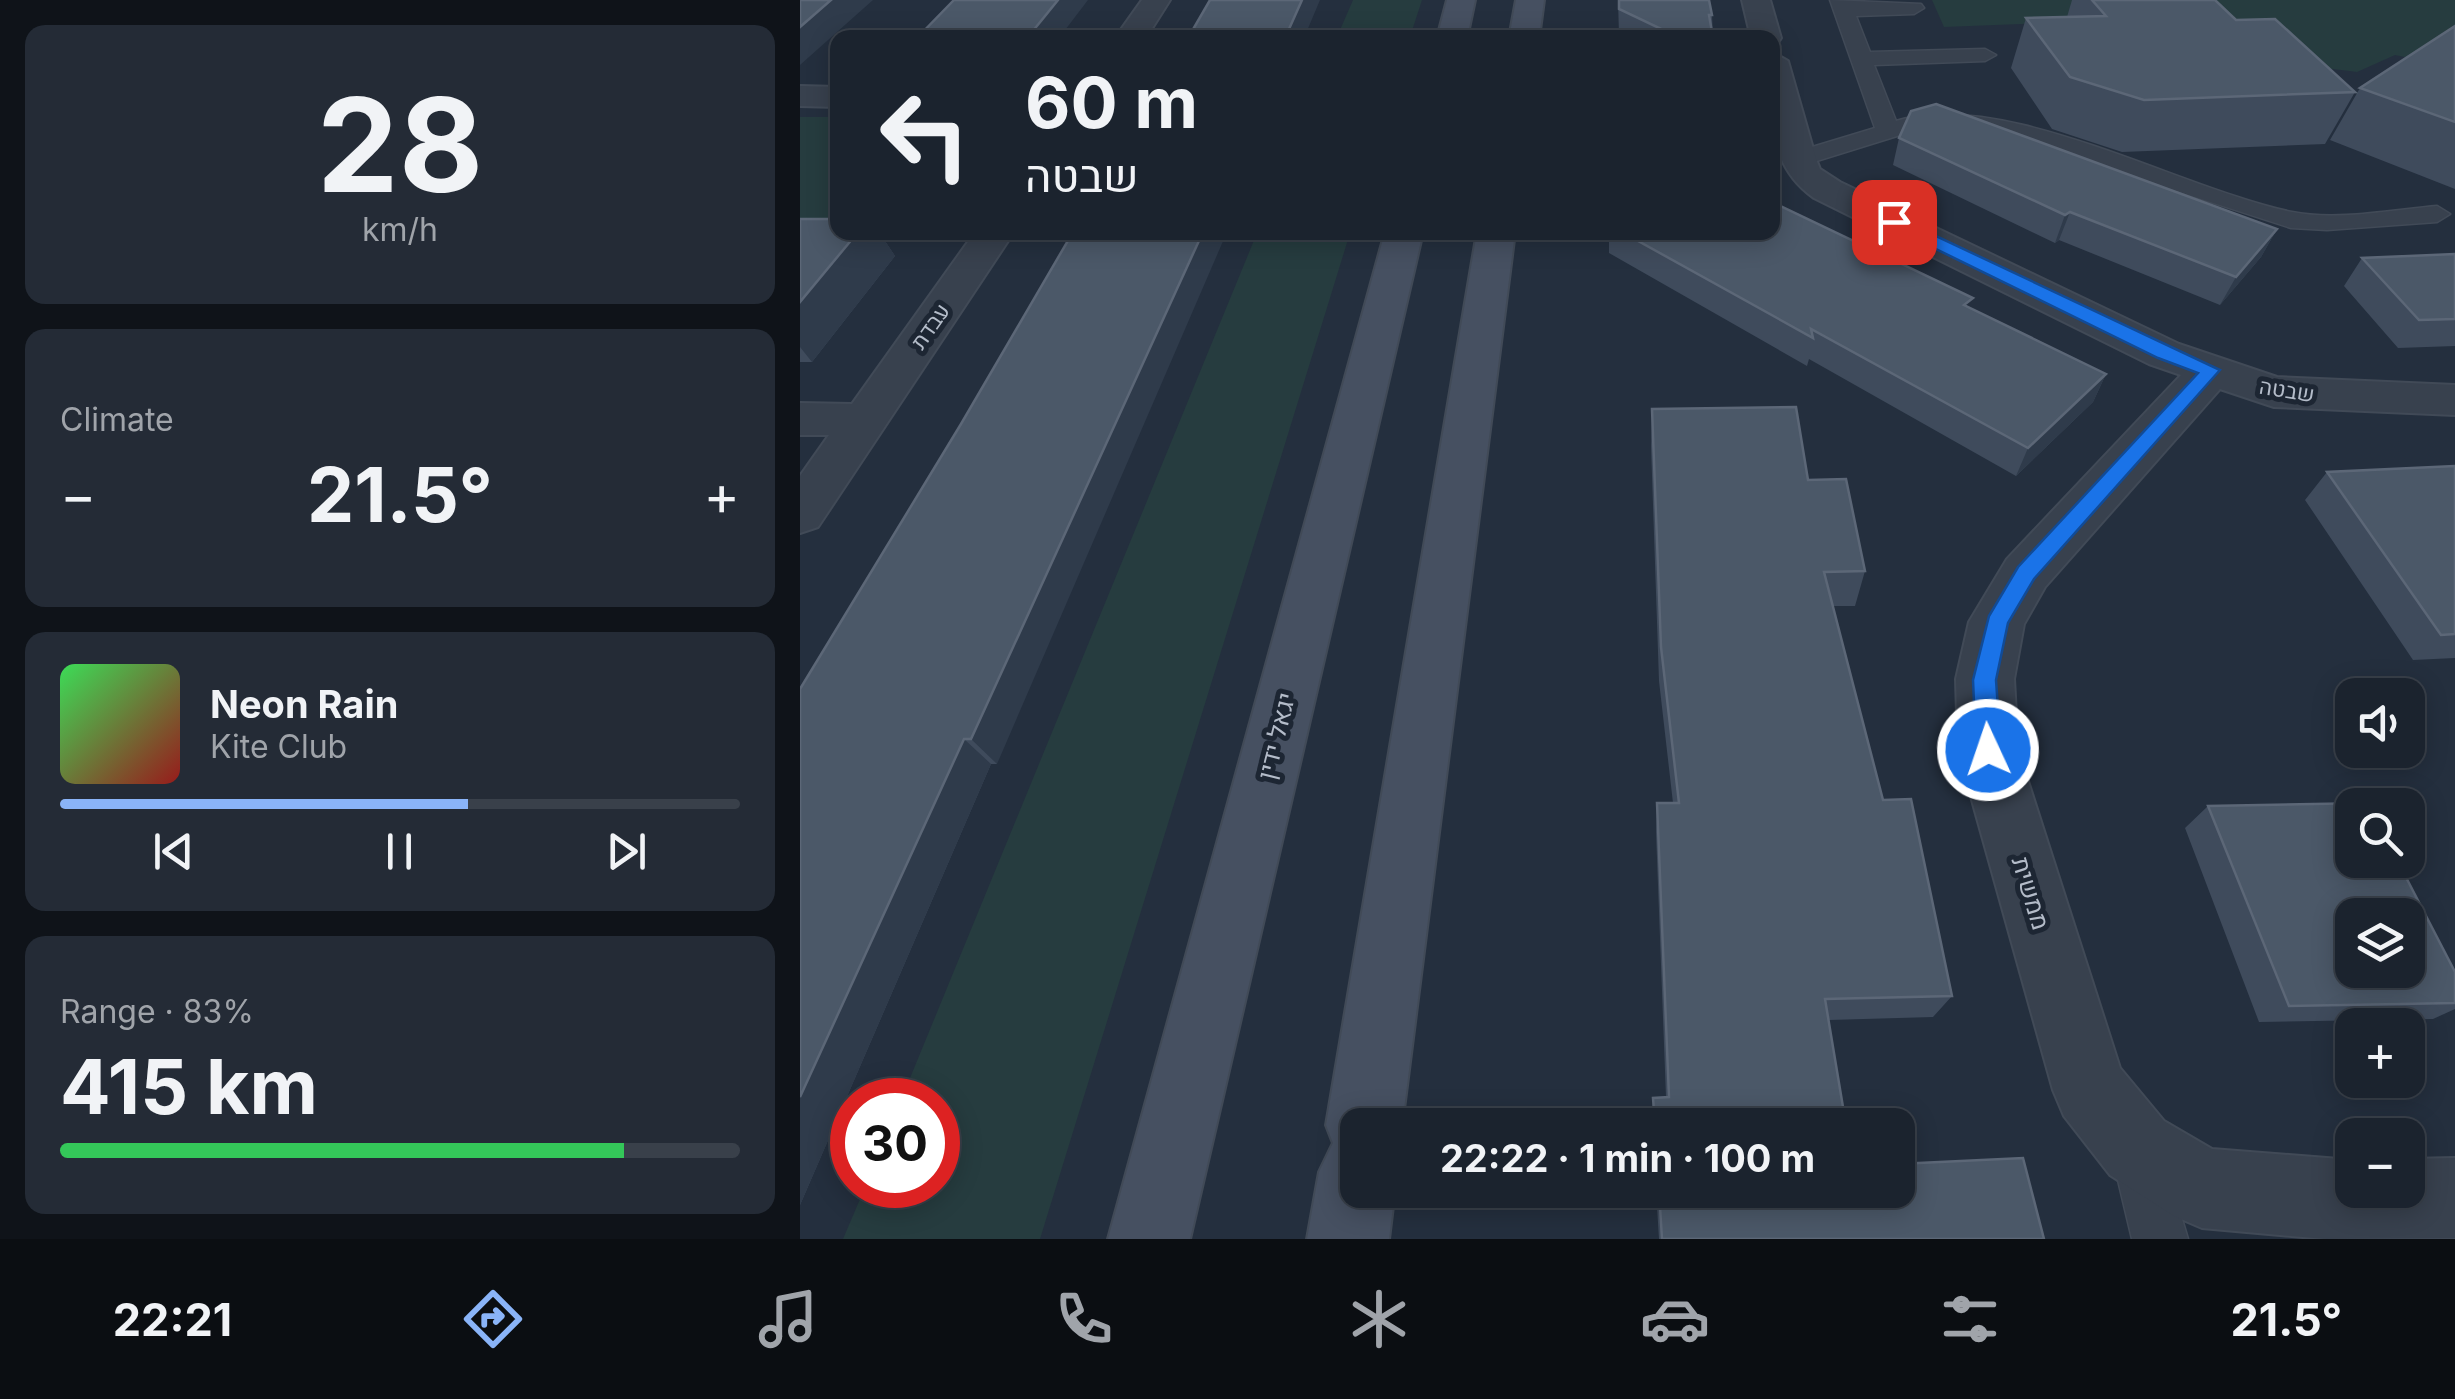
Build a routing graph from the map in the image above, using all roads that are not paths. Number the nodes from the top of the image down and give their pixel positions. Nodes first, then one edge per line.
1 (1156, 0) edge
2 (1461, 0) edge
3 (1530, 0) edge
4 (1756, 0) edge
5 (1842, 5) edge
6 (1914, 8) dead end
7 (1135, 30) edge
8 (1454, 30) edge
9 (1525, 30) edge
10 (1764, 30) edge
11 (1985, 55) dead end
12 (1861, 59) junction
13 (1780, 91) edge
14 (800, 96) edge
15 (830, 97) edge
16 (1887, 128) junction
17 (1798, 159) junction
18 (2437, 214) dead end
19 (989, 240) edge
20 (1402, 240) edge
21 (1495, 240) edge
22 (2210, 370) junction
23 (2455, 400) edge
24 (800, 419) edge
25 (865, 420) junction
26 (800, 514) edge
27 (1367, 1108) edge
28 (2137, 1148) junction
29 (1353, 1208) edge
30 (2445, 1212) edge
31 (1149, 1239) edge
32 (1348, 1239) edge
33 (2160, 1239) edge

1 - 7 street
2 - 8 main road
3 - 9 main road
4 - 10 street
5 - 6 lane
5 - 12 lane
11 - 12 lane
12 - 16 lane
13 - 17 street
14 - 15 street
16 - 17 lane
16 - 18 lane
17 - 22 street, שבטה
19 - 25 street, עבדת
20 - 31 main road, יגאל ידין
21 - 27 main road
22 - 23 street, שבטה
22 - 28 street, ממשית
24 - 25 street
25 - 26 street, עבדת
28 - 30 street, ממשית
28 - 33 lane
29 - 32 main road

